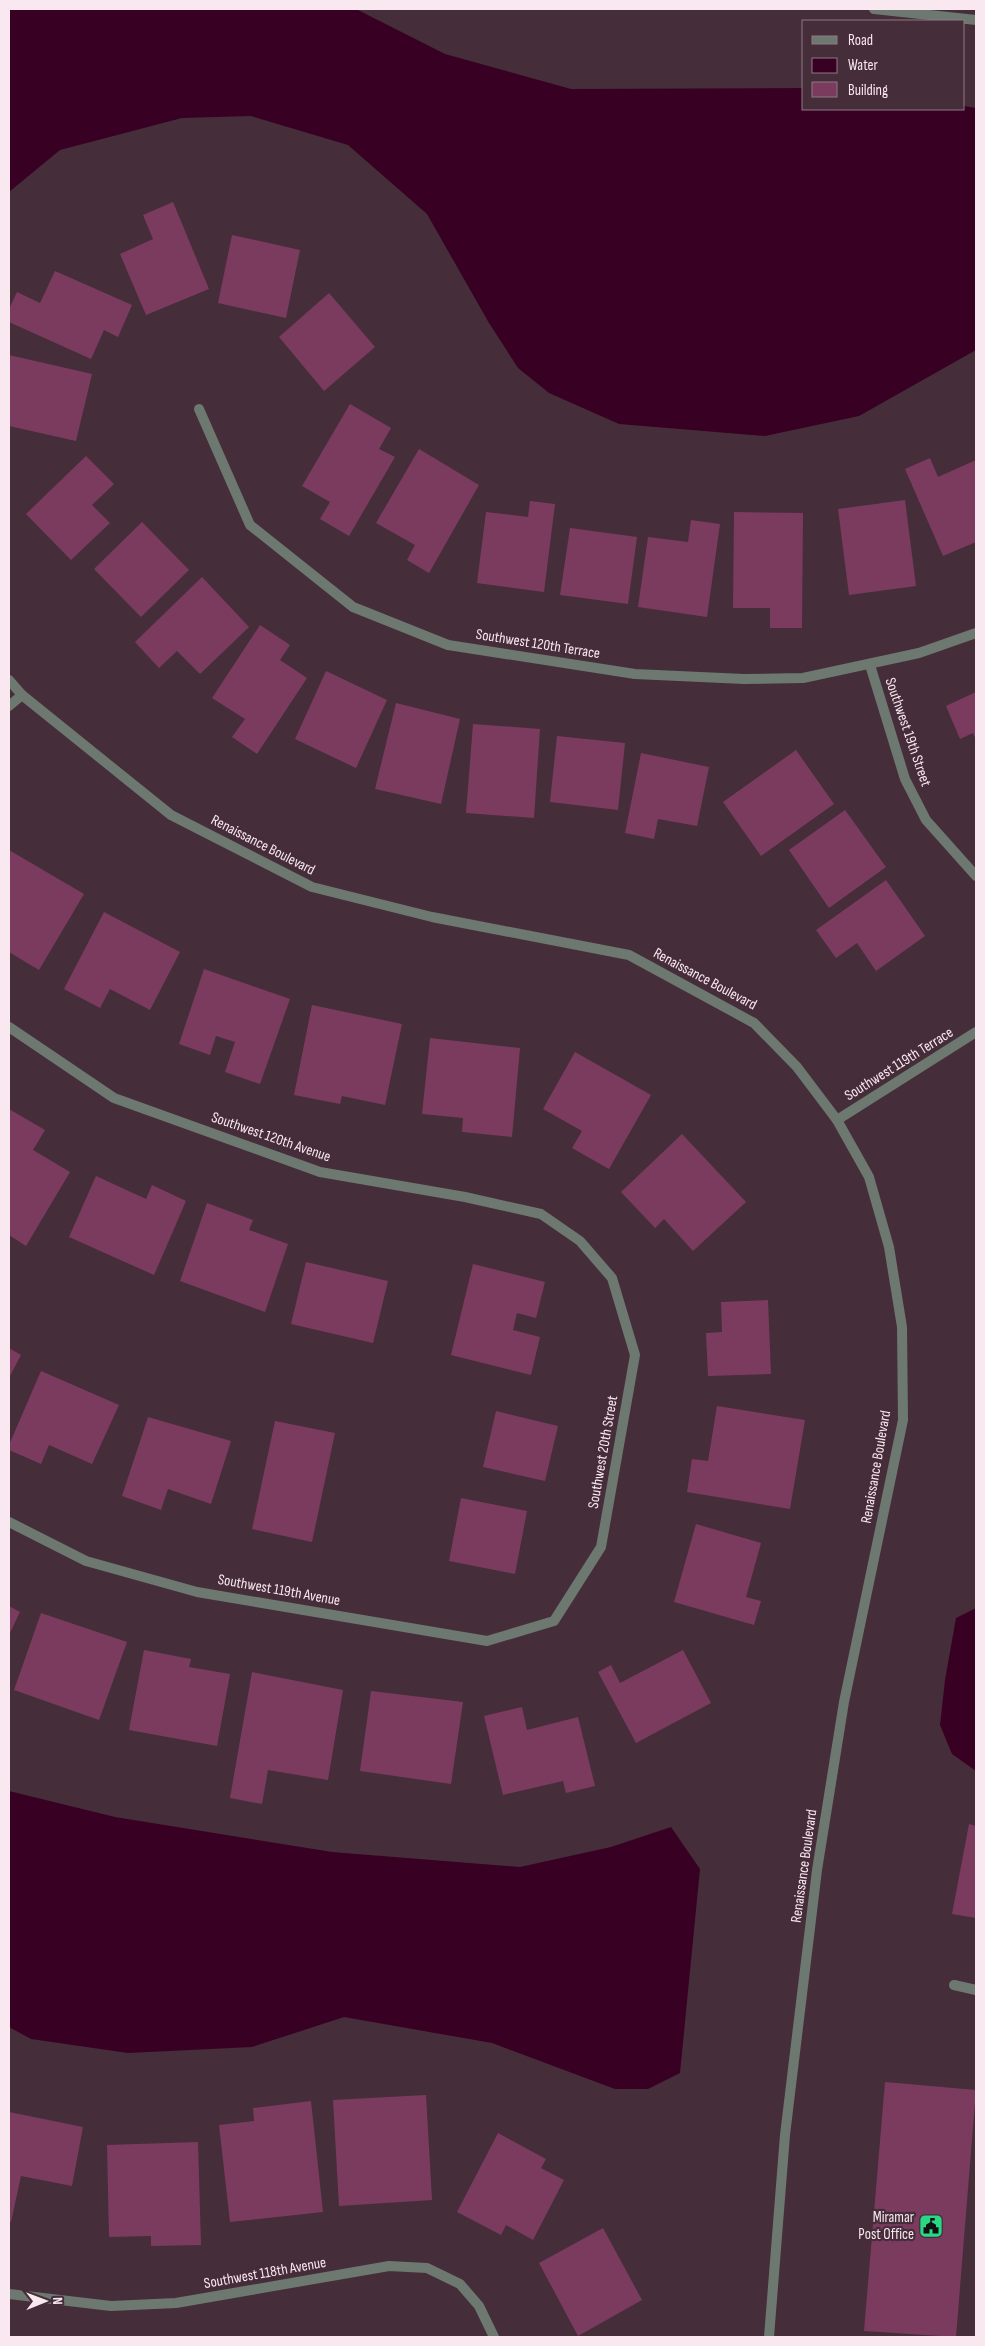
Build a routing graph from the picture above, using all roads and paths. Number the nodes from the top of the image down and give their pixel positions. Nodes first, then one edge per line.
1 (874, 9) edge
2 (976, 20) edge
3 (199, 409) dead end
4 (976, 633) edge
5 (870, 665) junction
6 (9, 680) edge
7 (22, 695) junction
8 (9, 706) edge
9 (976, 876) edge
10 (9, 1027) edge
11 (976, 1032) edge
12 (837, 1120) junction
13 (612, 1278) joint
14 (9, 1522) edge
15 (554, 1621) joint
16 (954, 1985) dead end
17 (976, 1990) edge
18 (9, 2294) edge
19 (494, 2337) edge
20 (770, 2337) edge

1 - 2 street
3 - 5 street, Southwest 120th Terrace
4 - 5 street, Southwest 120th Terrace
5 - 9 street, Southwest 19th Street
6 - 7 street, Renaissance Boulevard
7 - 8 street
7 - 12 street, Renaissance Boulevard
10 - 13 street, Southwest 120th Avenue
11 - 12 street, Southwest 119th Terrace
12 - 20 street, Renaissance Boulevard
13 - 15 street, Southwest 20th Street
14 - 15 street, Southwest 119th Avenue
16 - 17 street
18 - 19 street, Southwest 118th Avenue

